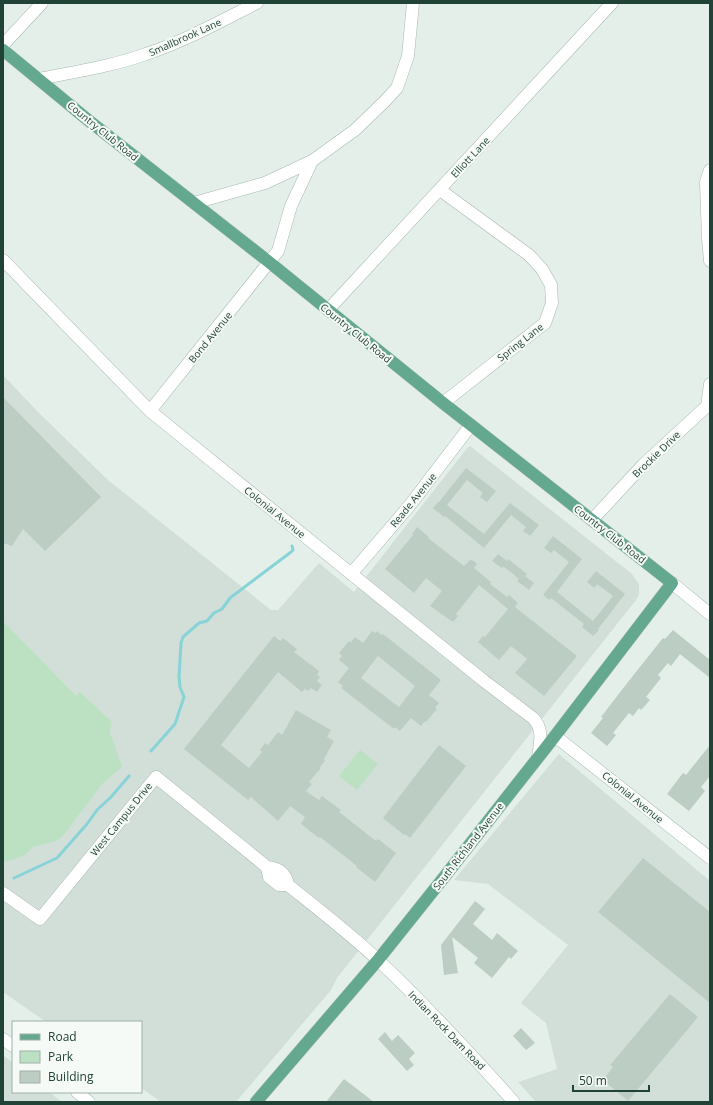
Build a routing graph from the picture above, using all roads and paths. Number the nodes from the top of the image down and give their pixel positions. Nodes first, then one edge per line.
1 (42, 3) edge
2 (257, 3) edge
3 (413, 3) edge
4 (612, 3) edge
5 (3, 45) edge
6 (3, 50) edge
7 (39, 79) junction
8 (312, 161) junction
9 (710, 170) edge
10 (440, 190) junction
11 (194, 203) junction
12 (3, 260) edge
13 (710, 261) edge
14 (269, 262) junction
15 (328, 310) junction
16 (710, 384) edge
17 (443, 402) junction
18 (708, 407) edge
19 (150, 411) junction
20 (472, 425) junction
21 (592, 520) junction
22 (351, 574) junction
23 (672, 583) junction
24 (710, 614) edge
25 (555, 736) junction
26 (538, 757) junction
27 (710, 858) edge
28 (3, 894) edge
29 (378, 960) junction
30 (3, 1040) edge
31 (12, 1045) edge
32 (78, 1093) edge
33 (89, 1102) edge
34 (256, 1102) edge
35 (514, 1102) edge

1 - 5 street
2 - 7 street, Smallbrook Lane
3 - 8 street
4 - 10 street, Elliott Lane
6 - 7 main road, Country Club Road
7 - 11 main road, Country Club Road
8 - 11 street
8 - 14 street, Bond Avenue
9 - 13 street
10 - 15 street, Elliott Lane
10 - 17 street, Spring Lane
11 - 14 main road, Country Club Road
12 - 19 street, Colonial Avenue
14 - 15 main road, Country Club Road
14 - 19 street, Bond Avenue
15 - 17 main road, Country Club Road
16 - 18 street, Brockie Drive
17 - 20 main road, Country Club Road
18 - 21 street, Brockie Drive
19 - 22 street, Colonial Avenue
20 - 21 main road, Country Club Road
20 - 22 street, Reade Avenue
21 - 23 main road, Country Club Road
22 - 26 street, Colonial Avenue
23 - 24 street, Country Club Road
23 - 25 main road, South Richland Avenue
25 - 26 main road, South Richland Avenue
25 - 27 street, Colonial Avenue
26 - 29 main road, South Richland Avenue
28 - 29 street, West Campus Drive
29 - 34 main road, South Richland Avenue
29 - 35 street, Indian Rock Dam Road
30 - 31 street
32 - 33 street

